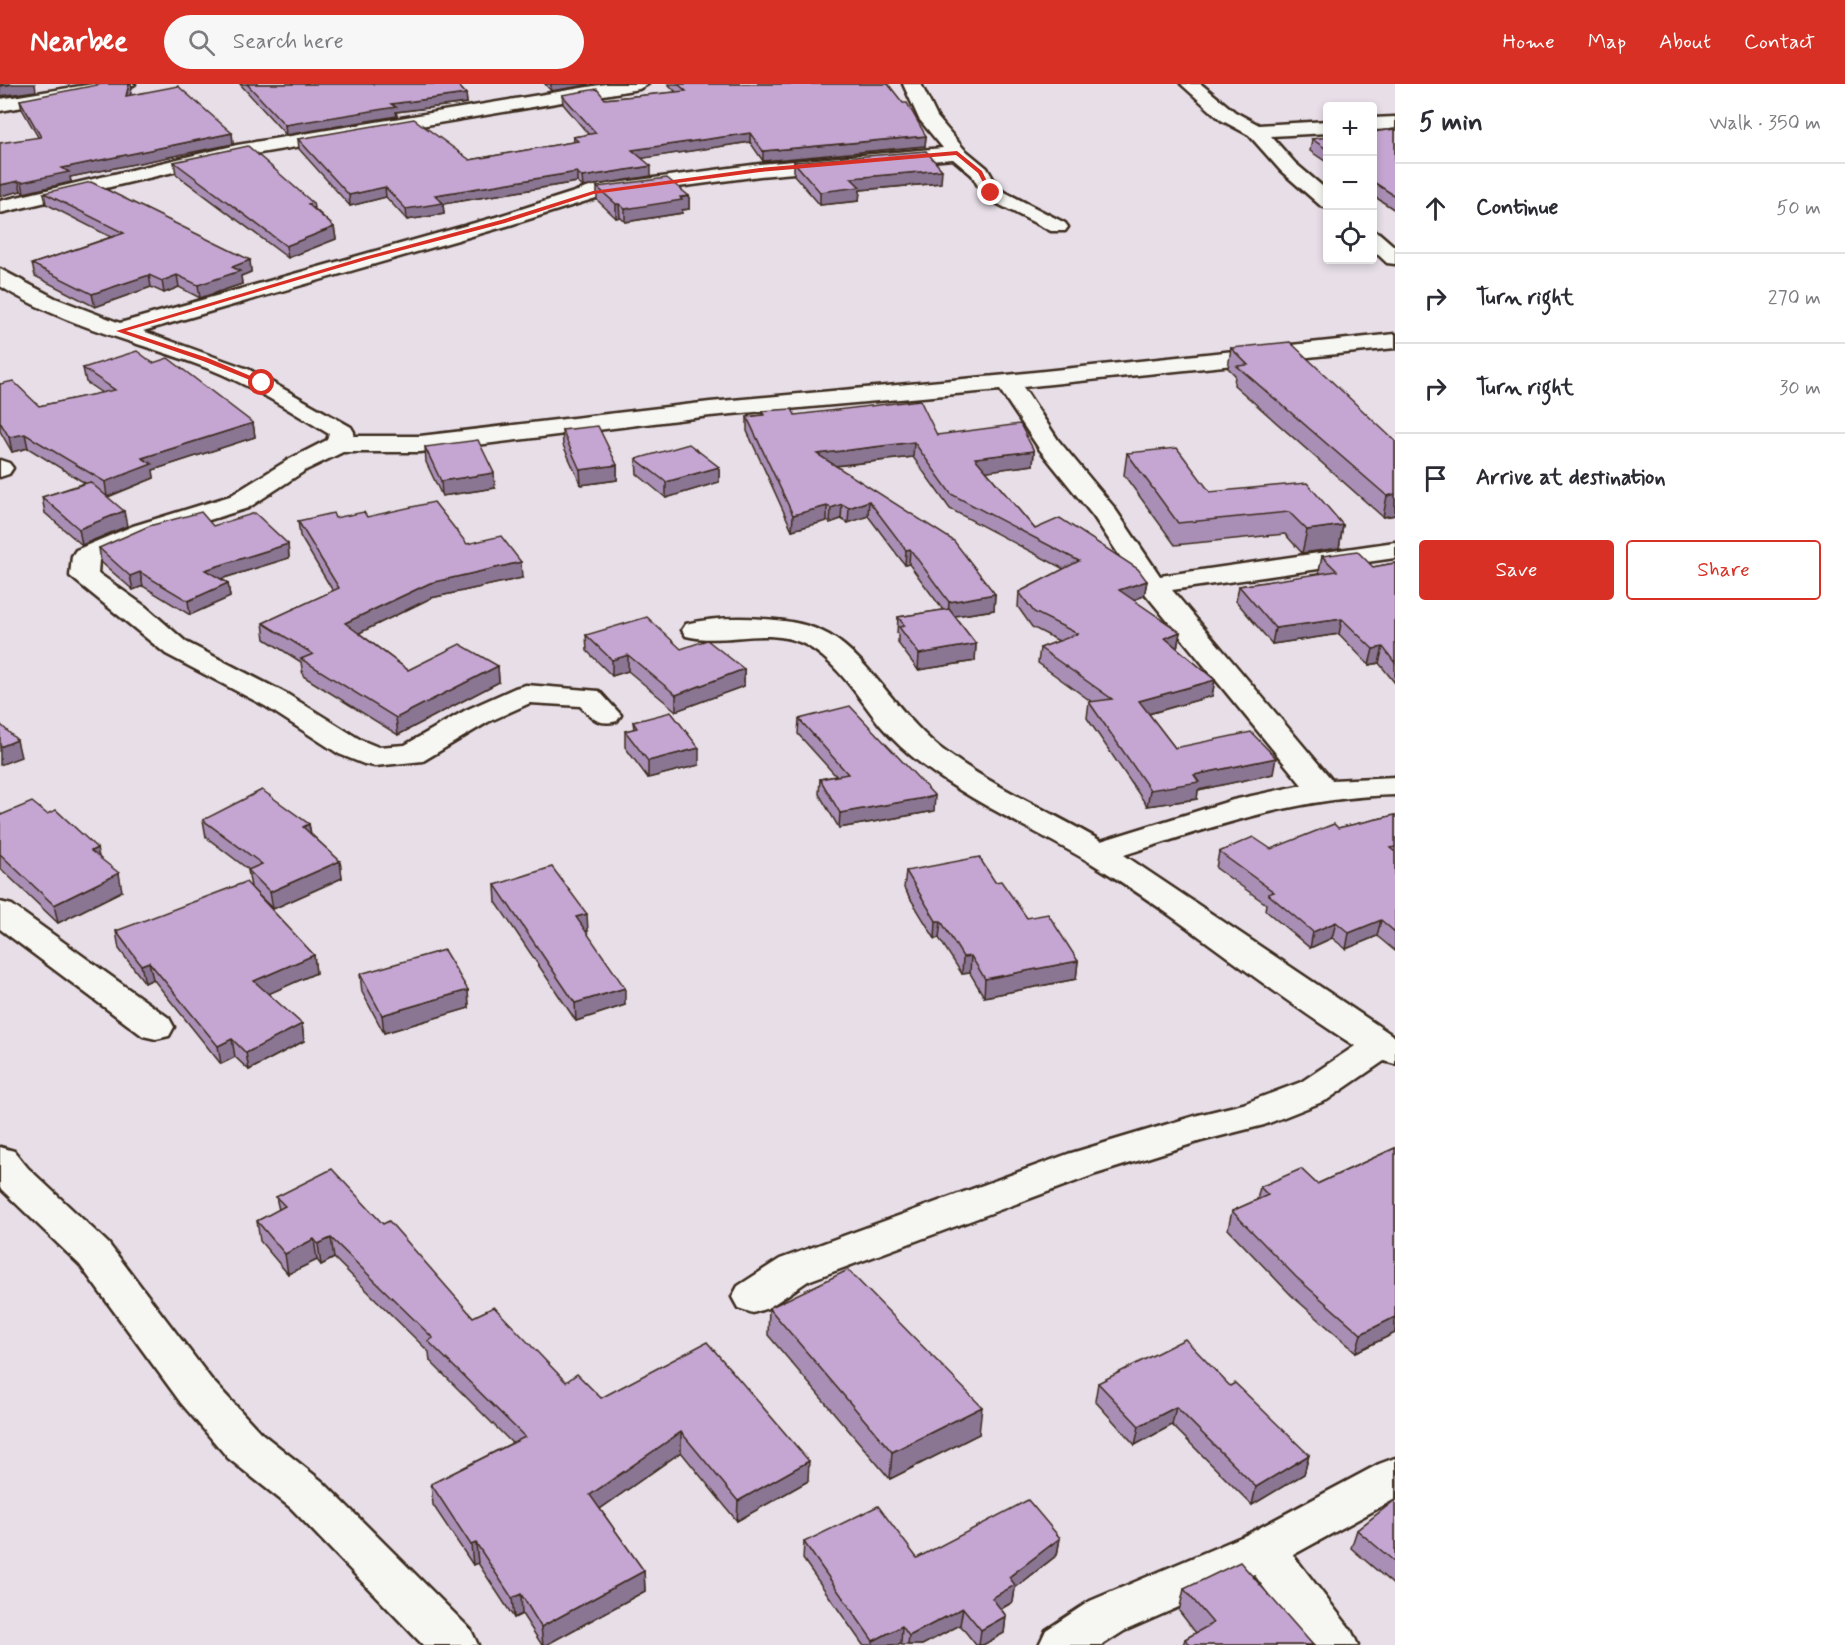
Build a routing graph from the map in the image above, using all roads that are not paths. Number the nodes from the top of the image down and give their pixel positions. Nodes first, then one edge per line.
1 (126, 84) edge
2 (639, 84) edge
3 (912, 84) edge
4 (1190, 84) edge
5 (615, 86) edge
6 (0, 105) edge
7 (1395, 123) edge
8 (1377, 124) edge
9 (1323, 127) edge
10 (1256, 131) junction
11 (957, 153) junction
12 (1323, 198) edge
13 (0, 207) edge
14 (1058, 226) dead end
15 (1377, 242) edge
16 (1395, 258) edge
17 (0, 276) edge
18 (119, 331) junction
19 (1395, 341) edge
20 (1007, 382) junction
21 (338, 444) junction
22 (1395, 550) edge
23 (1153, 585) junction
24 (696, 630) dead end
25 (606, 716) dead end
26 (1395, 786) edge
27 (1325, 792) junction
28 (1096, 853) junction
29 (0, 913) edge
30 (156, 1027) dead end
31 (1388, 1049) edge
32 (0, 1161) edge
33 (753, 1297) dead end
34 (1395, 1477) edge
35 (1262, 1549) junction
36 (454, 1645) edge
37 (1063, 1645) edge
38 (1334, 1645) edge

1 - 6 street
2 - 5 street
3 - 11 street
4 - 10 street
5 - 13 street
7 - 8 street
9 - 10 street
10 - 12 street
11 - 14 street
11 - 18 street
15 - 16 street
17 - 18 street
18 - 21 street
19 - 20 street
20 - 21 street
20 - 23 street
21 - 25 street
22 - 23 street
23 - 27 street
24 - 28 street
26 - 27 street
27 - 28 street
28 - 31 street
29 - 30 street
31 - 33 street
32 - 36 street
34 - 35 street
35 - 37 street
35 - 38 street

